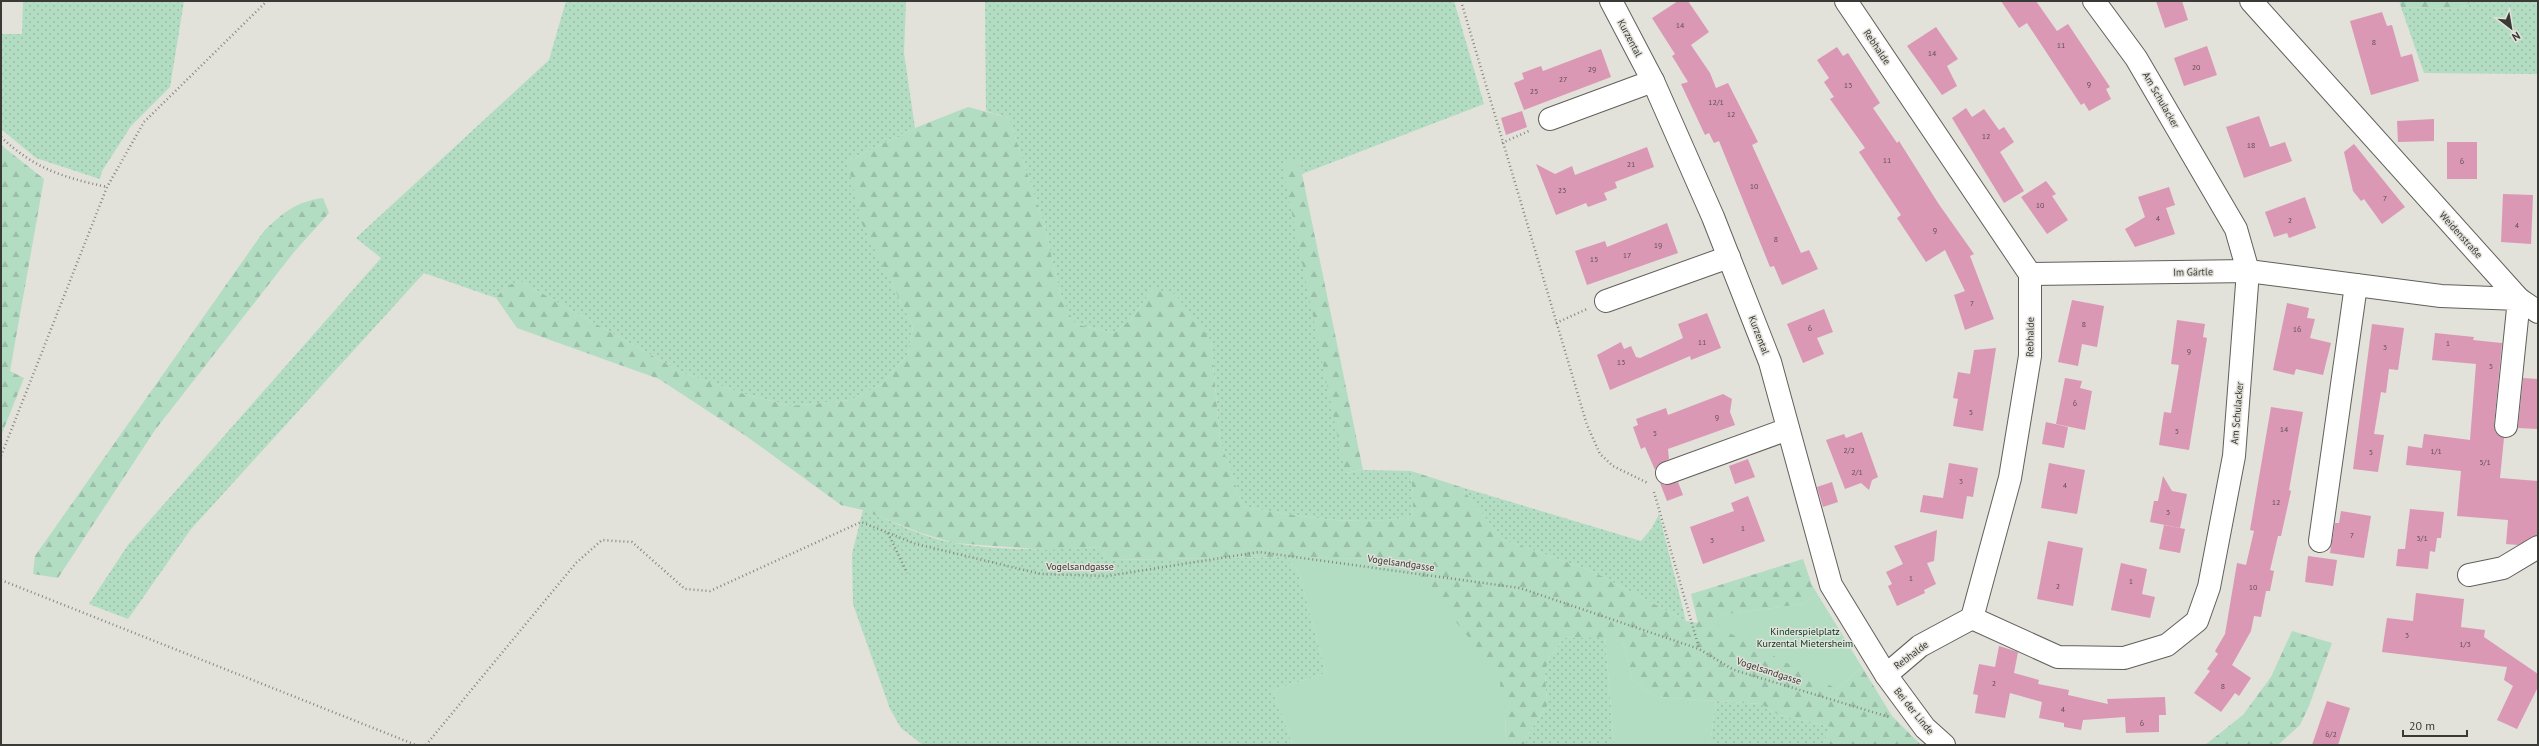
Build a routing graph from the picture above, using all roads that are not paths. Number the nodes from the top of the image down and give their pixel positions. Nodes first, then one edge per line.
1 (1611, 1) edge
2 (1846, 1) edge
3 (2094, 1) edge
4 (2251, 1) edge
5 (1652, 81) junction
6 (1550, 119) road end
7 (1729, 257) junction
8 (2248, 271) junction
9 (2030, 274) junction
10 (2356, 285) junction
11 (2519, 299) junction
12 (1606, 301) road end
13 (2538, 312) edge
14 (2506, 426) dead end
15 (1788, 428) junction
16 (1666, 473) dead end
17 (2320, 541) dead end
18 (2538, 547) edge
19 (2469, 574) dead end
20 (1972, 618) junction
21 (1886, 675) junction
22 (1944, 745) edge

1 - 5 street, Kurzental
2 - 9 street, Rebhalde
3 - 8 street, Am Schulacker
4 - 11 street, Weidenstraße
5 - 6 street
5 - 7 street, Kurzental
7 - 12 street
7 - 15 street, Kurzental
8 - 9 street, Im Gärtle
8 - 10 street, Im Gärtle
8 - 20 street, Am Schulacker
9 - 20 street, Rebhalde
10 - 11 street, Im Gärtle
10 - 17 street
11 - 13 street, Weidenstraße
11 - 14 street
15 - 16 street
15 - 21 street, Kurzental
18 - 19 street
20 - 21 street, Rebhalde
21 - 22 street, Bei der Linde

